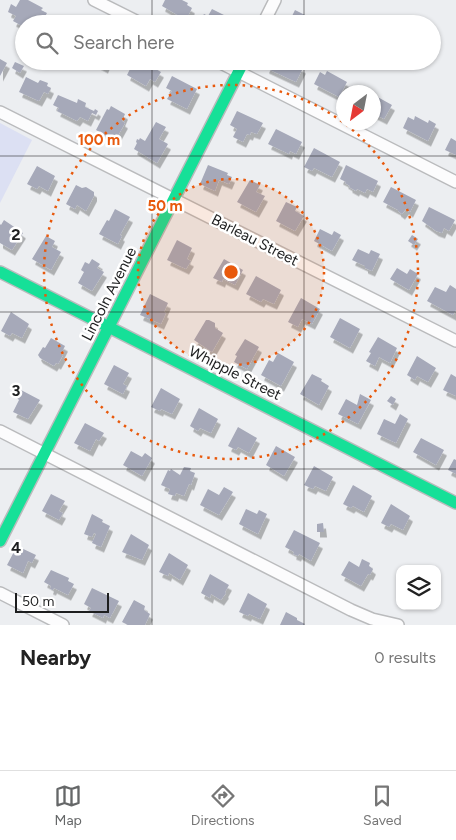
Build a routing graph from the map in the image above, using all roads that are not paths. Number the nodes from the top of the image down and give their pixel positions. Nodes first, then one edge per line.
1 (94, 0) edge
2 (275, 0) edge
3 (124, 15) edge
4 (268, 15) edge
5 (239, 70) edge
6 (248, 70) edge
7 (0, 112) edge
8 (456, 182) edge
9 (175, 199) junction
10 (0, 272) edge
11 (110, 326) junction
12 (456, 341) edge
13 (0, 431) edge
14 (45, 453) junction
15 (456, 503) edge
16 (0, 541) edge
17 (0, 593) edge
18 (63, 625) edge
19 (398, 625) edge

1 - 3 street
2 - 4 street
5 - 9 street, Lincoln Avenue
6 - 8 street
7 - 9 street, Barleau Street
9 - 11 street, Lincoln Avenue
9 - 12 street, Barleau Street
10 - 11 street, Whipple Street
11 - 14 street, Lincoln Avenue
11 - 15 street, Whipple Street
13 - 14 street
14 - 16 street, Lincoln Avenue
14 - 19 street
17 - 18 street

